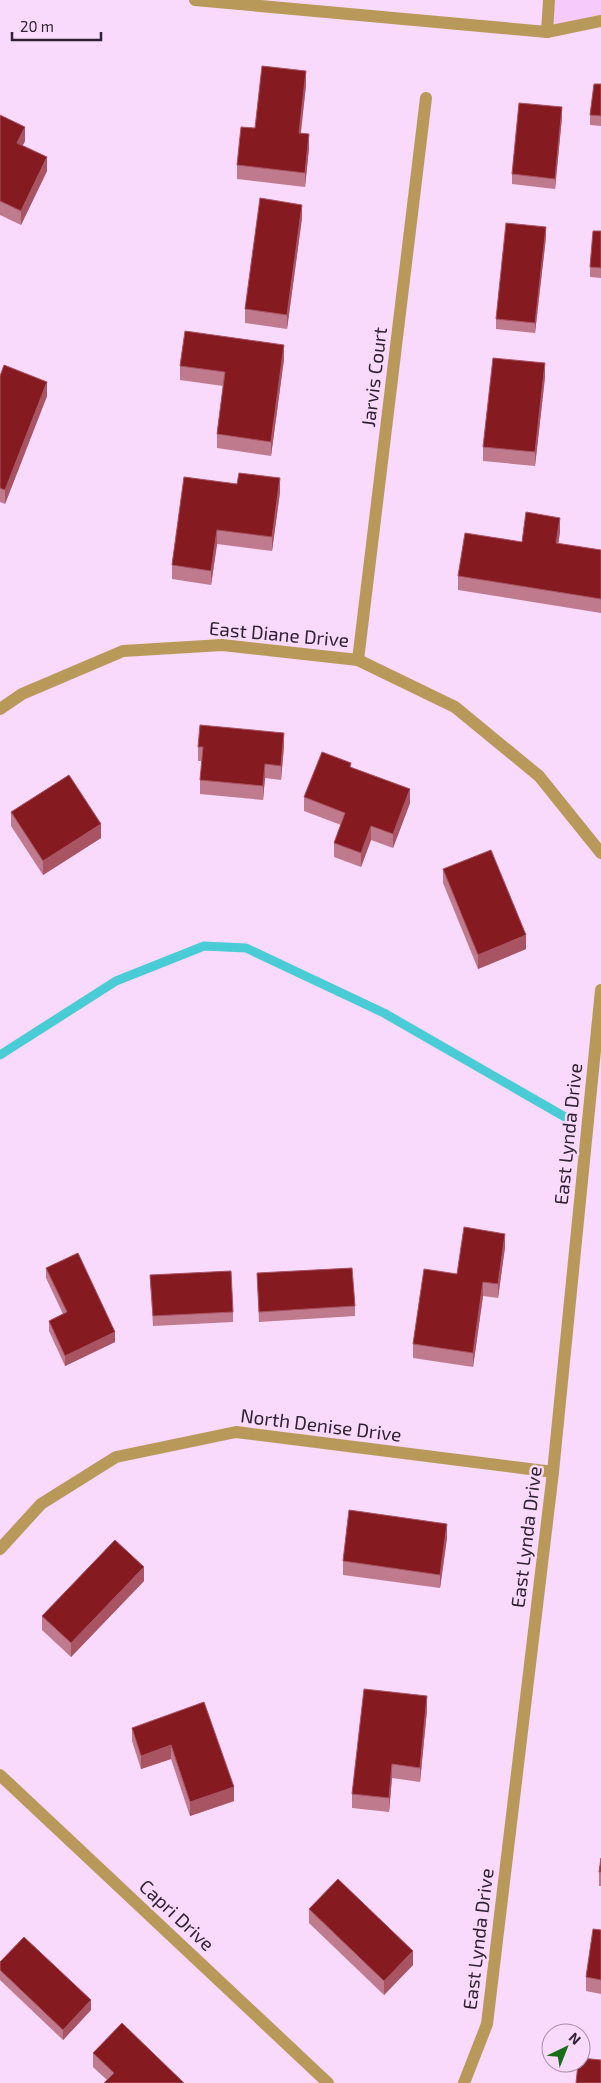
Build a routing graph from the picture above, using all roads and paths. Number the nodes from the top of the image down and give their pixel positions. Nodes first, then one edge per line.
1 (195, 0) edge
2 (549, 0) edge
3 (601, 21) edge
4 (547, 32) junction
5 (426, 98) dead end
6 (358, 660) junction
7 (0, 709) edge
8 (601, 853) edge
9 (601, 990) edge
10 (553, 1472) junction
11 (0, 1550) edge
12 (0, 1775) edge
13 (328, 2083) edge
14 (464, 2083) edge

1 - 4 street
2 - 4 street
3 - 4 street
5 - 6 street, Jarvis Court
6 - 7 street, East Diane Drive
6 - 8 street, East Diane Drive
9 - 10 street, East Lynda Drive
10 - 11 street, North Denise Drive
10 - 14 street, East Lynda Drive
12 - 13 street, Capri Drive

